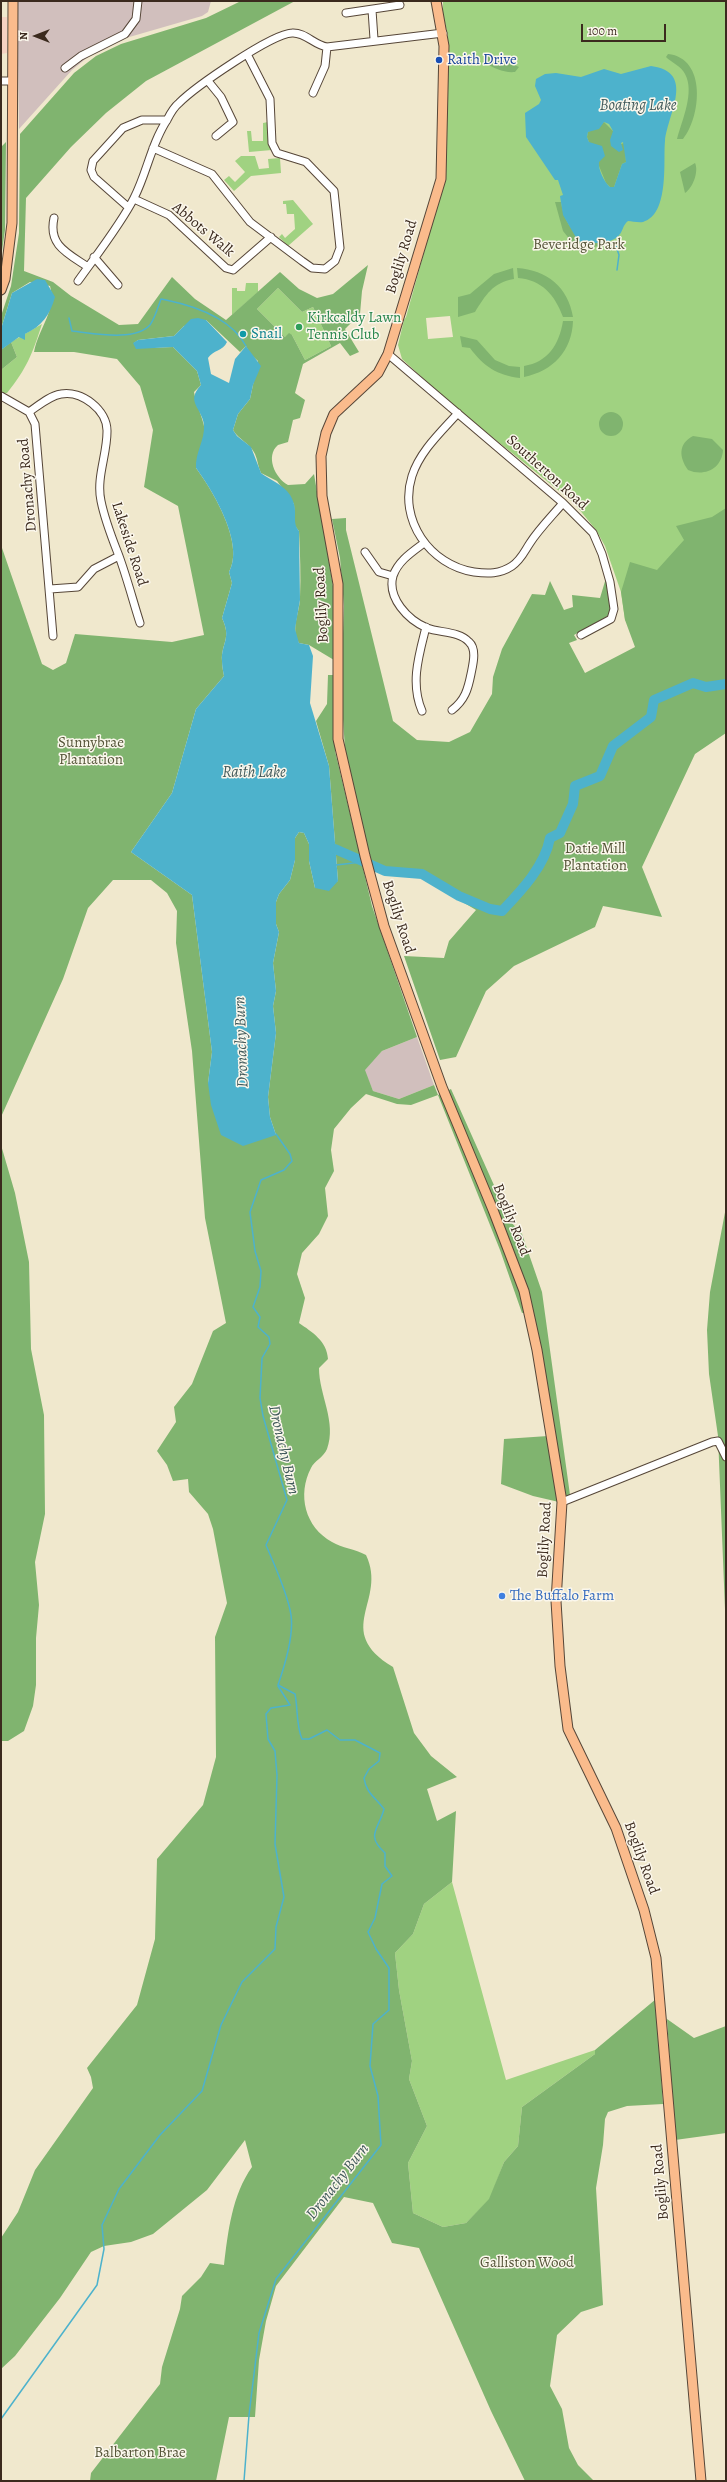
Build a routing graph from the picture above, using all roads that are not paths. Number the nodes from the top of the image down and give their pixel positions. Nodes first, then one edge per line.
1 (13, 1) edge
2 (138, 1) edge
3 (436, 1) edge
4 (400, 5) dead end
5 (372, 10) junction
6 (346, 13) dead end
7 (443, 33) junction
8 (374, 40) junction
9 (327, 46) junction
10 (247, 54) junction
11 (65, 68) dead end
12 (1, 81) edge
13 (13, 81) junction
14 (208, 81) junction
15 (313, 92) dead end
16 (166, 120) junction
17 (216, 136) dead end
18 (153, 148) junction
19 (134, 199) junction
20 (128, 207) junction
21 (54, 218) dead end
22 (271, 238) junction
23 (94, 257) junction
24 (88, 267) junction
25 (78, 281) dead end
26 (118, 285) dead end
27 (1, 290) edge
28 (388, 354) junction
29 (2, 398) edge
30 (29, 412) junction
31 (458, 413) junction
32 (563, 503) junction
33 (424, 543) junction
34 (365, 552) dead end
35 (119, 556) junction
36 (393, 576) junction
37 (50, 589) junction
38 (140, 623) dead end
39 (426, 627) junction
40 (582, 635) dead end
41 (53, 636) dead end
42 (452, 710) dead end
43 (422, 711) dead end
44 (726, 1457) edge
45 (562, 1502) junction
46 (701, 2481) edge

1 - 13 main road
2 - 11 street
3 - 7 main road, Boglily Road
4 - 5 street
5 - 6 street
5 - 8 street
7 - 8 street
7 - 28 main road, Boglily Road
8 - 9 street
9 - 10 street
9 - 15 street
10 - 14 street
10 - 22 street
12 - 13 street
13 - 27 main road
14 - 16 street
14 - 17 street
16 - 18 street
16 - 20 street
18 - 19 street
18 - 22 street
19 - 20 street
19 - 22 street, Abbots Walk
20 - 23 street
21 - 24 street
23 - 24 street
23 - 26 street
24 - 25 street
28 - 31 street, Southerton Road
28 - 45 main road, Boglily Road
29 - 30 street
30 - 35 street, Lakeside Road
30 - 37 street, Dronachy Road
31 - 32 street, Southerton Road
31 - 33 street
32 - 33 street
32 - 40 street, Southerton Road
33 - 36 street
34 - 36 street
35 - 37 street
35 - 38 street, Lakeside Road
36 - 39 street
37 - 41 street, Dronachy Road
39 - 42 street
39 - 43 street
44 - 45 street
45 - 46 main road, Boglily Road

